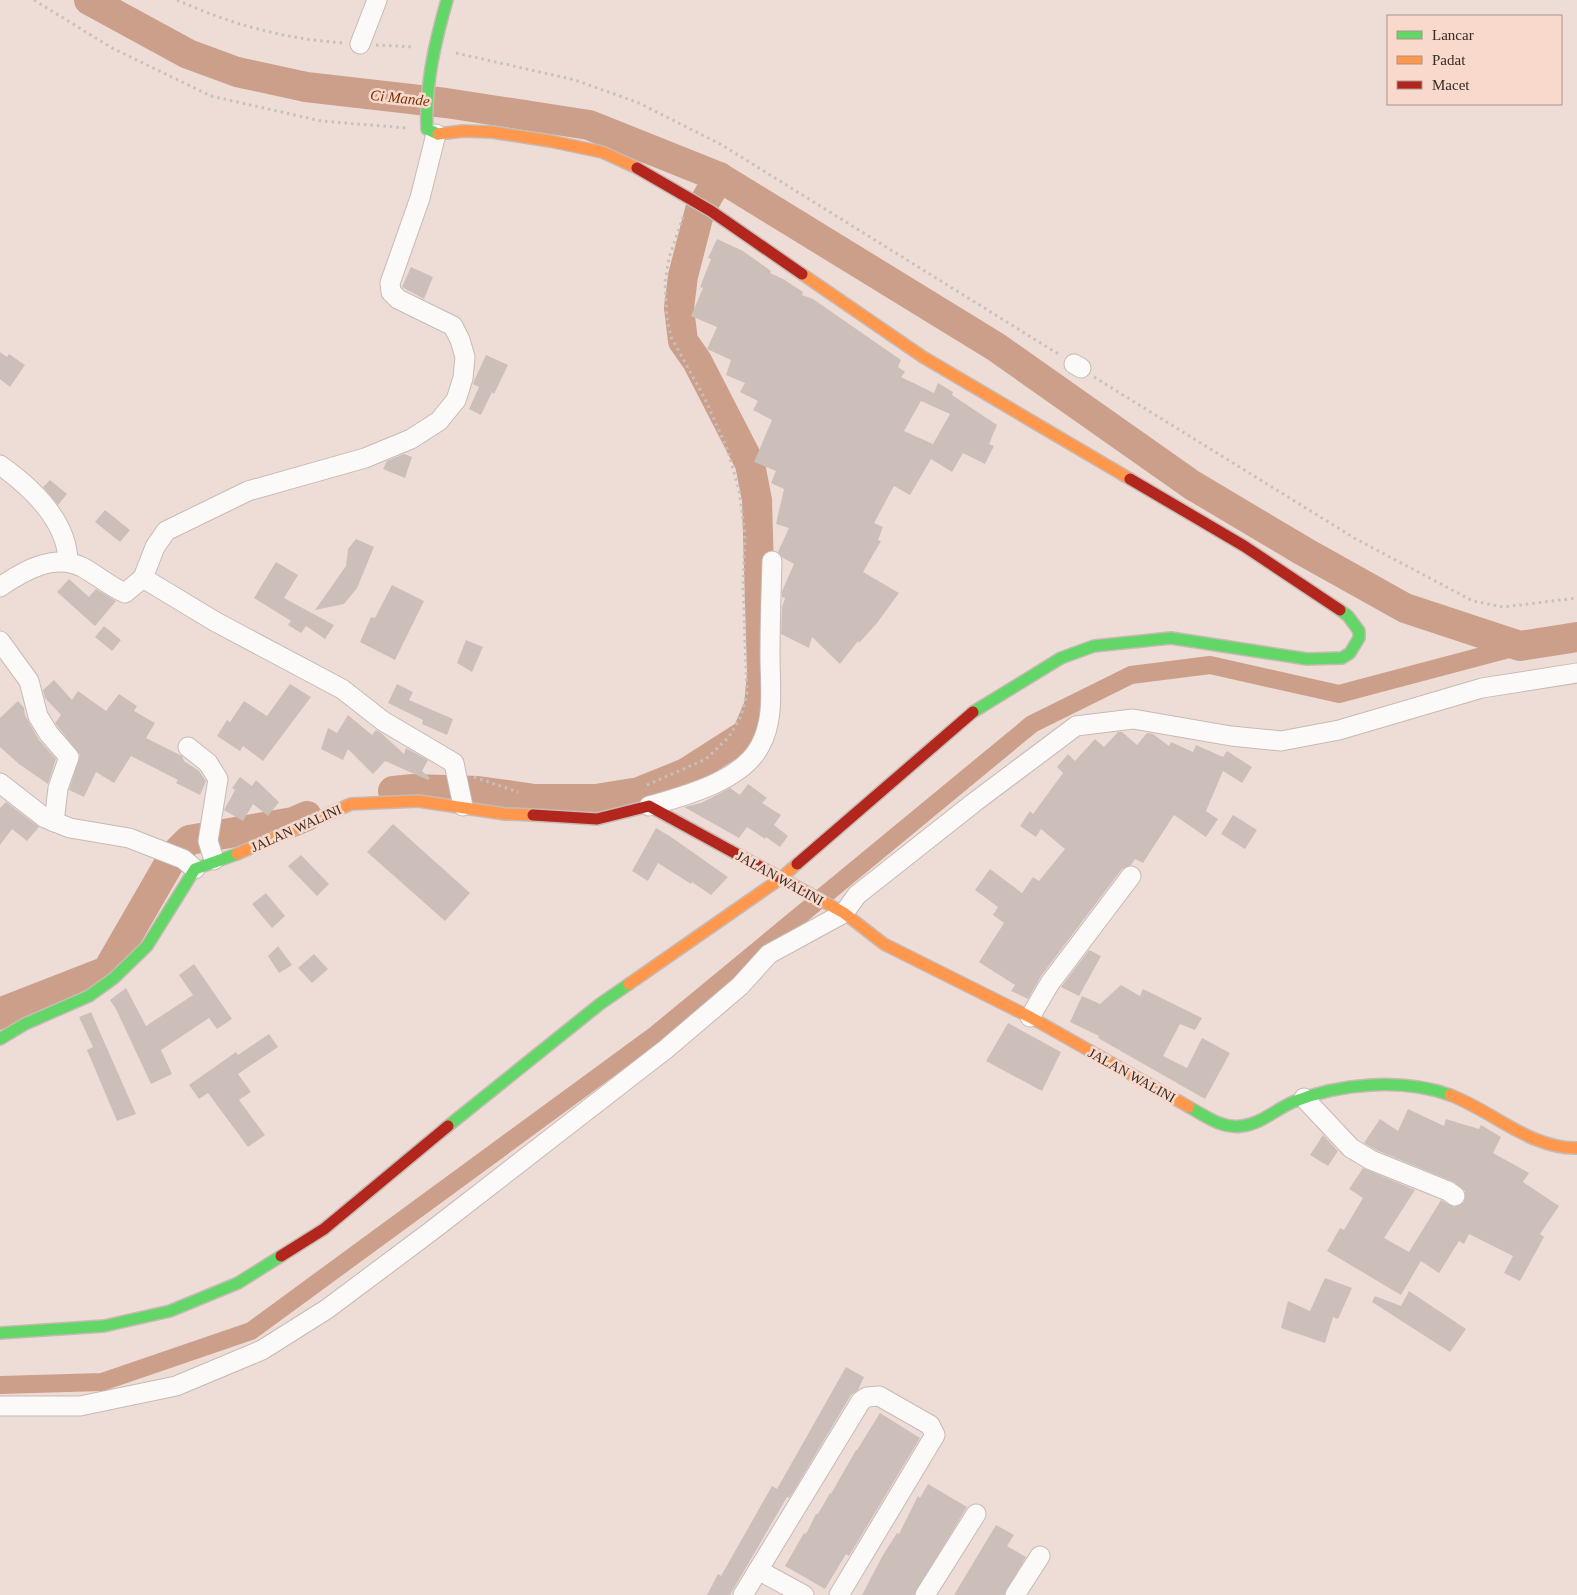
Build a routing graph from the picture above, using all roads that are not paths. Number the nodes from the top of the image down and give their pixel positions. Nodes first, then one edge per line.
1 (376, 0) edge
2 (447, 0) edge
3 (360, 44) dead end
4 (430, 127) junction
5 (0, 465) edge
6 (68, 561) junction
7 (772, 561) dead end
8 (143, 578) junction
9 (0, 587) edge
10 (0, 641) edge
11 (1577, 673) edge
12 (188, 747) dead end
13 (0, 783) edge
14 (463, 802) junction
15 (649, 806) junction
16 (54, 822) junction
17 (183, 860) junction
18 (214, 860) junction
19 (1131, 876) dead end
20 (784, 882) junction
21 (841, 911) junction
22 (1030, 1017) junction
23 (0, 1039) edge
24 (1304, 1098) junction
25 (1577, 1148) edge
26 (1455, 1196) dead end
27 (0, 1333) edge
28 (0, 1406) edge
29 (976, 1514) dead end
30 (1040, 1556) dead end
31 (758, 1570) junction
32 (743, 1595) edge
33 (804, 1595) edge
34 (839, 1595) edge
35 (925, 1595) edge
36 (1015, 1595) edge

1 - 3 street
2 - 4 street
4 - 8 street
4 - 20 street
5 - 6 street
6 - 8 street
6 - 9 street
7 - 15 street
8 - 14 street
10 - 16 street
11 - 21 street
12 - 18 street
13 - 16 street
14 - 15 street, JALAN WALINI
14 - 18 street, JALAN WALINI
15 - 20 street, JALAN WALINI
16 - 17 street
17 - 18 street, JALAN WALINI
17 - 23 street
19 - 22 street
20 - 21 street, JALAN WALINI
20 - 27 street
21 - 22 street, JALAN WALINI
21 - 28 street
22 - 24 street, JALAN WALINI
24 - 25 street, JALAN WALINI
24 - 26 street
29 - 35 street
30 - 36 street
31 - 32 street
31 - 33 street
31 - 34 street

